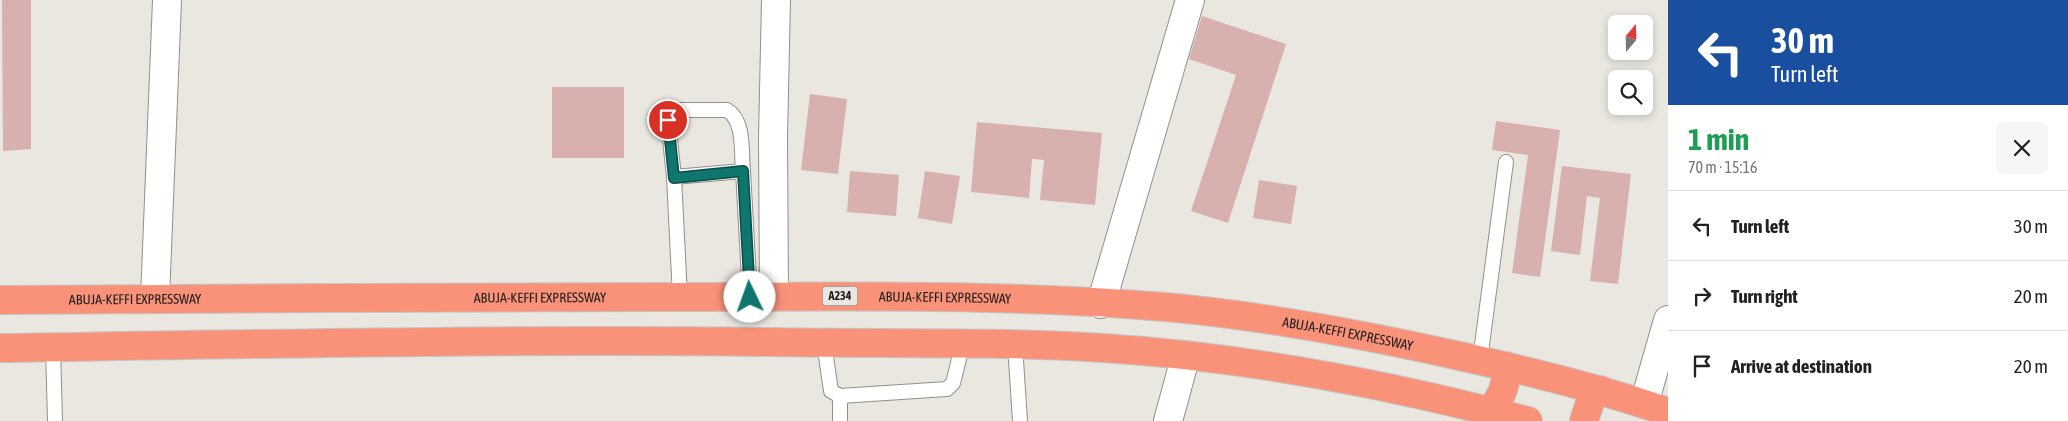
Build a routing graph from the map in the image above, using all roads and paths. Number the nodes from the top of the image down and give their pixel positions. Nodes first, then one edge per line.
1 (167, 0) edge
2 (776, 0) edge
3 (1190, 0) edge
4 (1506, 162) dead end
5 (743, 171) junction
6 (674, 178) junction
7 (762, 296) junction
8 (680, 297) junction
9 (155, 299) junction
10 (0, 300) edge
11 (1100, 304) junction
12 (1668, 320) edge
13 (824, 343) junction
14 (963, 343) junction
15 (1015, 345) junction
16 (53, 347) junction
17 (0, 348) edge
18 (1186, 355) junction
19 (1493, 363) junction
20 (1600, 390) junction
21 (840, 396) junction
22 (1656, 408) edge
23 (1490, 411) junction
24 (55, 421) edge
25 (840, 421) edge
26 (1020, 421) edge
27 (1168, 421) edge
28 (1528, 421) edge
29 (1584, 421) edge

1 - 9 street
2 - 7 street
3 - 11 street
4 - 19 lane
5 - 6 lane
5 - 6 lane
5 - 7 lane
6 - 8 lane
7 - 8 highway, ABUJA-KEFFI EXPRESSWAY / A234
7 - 11 highway, ABUJA-KEFFI EXPRESSWAY / A234
8 - 9 highway, ABUJA-KEFFI EXPRESSWAY / A234
9 - 10 highway, ABUJA-KEFFI EXPRESSWAY / A234
11 - 19 highway, ABUJA-KEFFI EXPRESSWAY / A234
12 - 22 street
13 - 14 highway
13 - 16 highway
13 - 21 lane
14 - 15 highway
14 - 21 lane
15 - 18 highway
15 - 26 lane
16 - 17 highway
16 - 24 lane
18 - 23 highway
18 - 27 street
19 - 20 highway, ABUJA-KEFFI EXPRESSWAY / A234
19 - 23 highway
20 - 22 highway, ABUJA-KEFFI EXPRESSWAY / A234
20 - 29 highway
21 - 25 lane
23 - 28 highway

